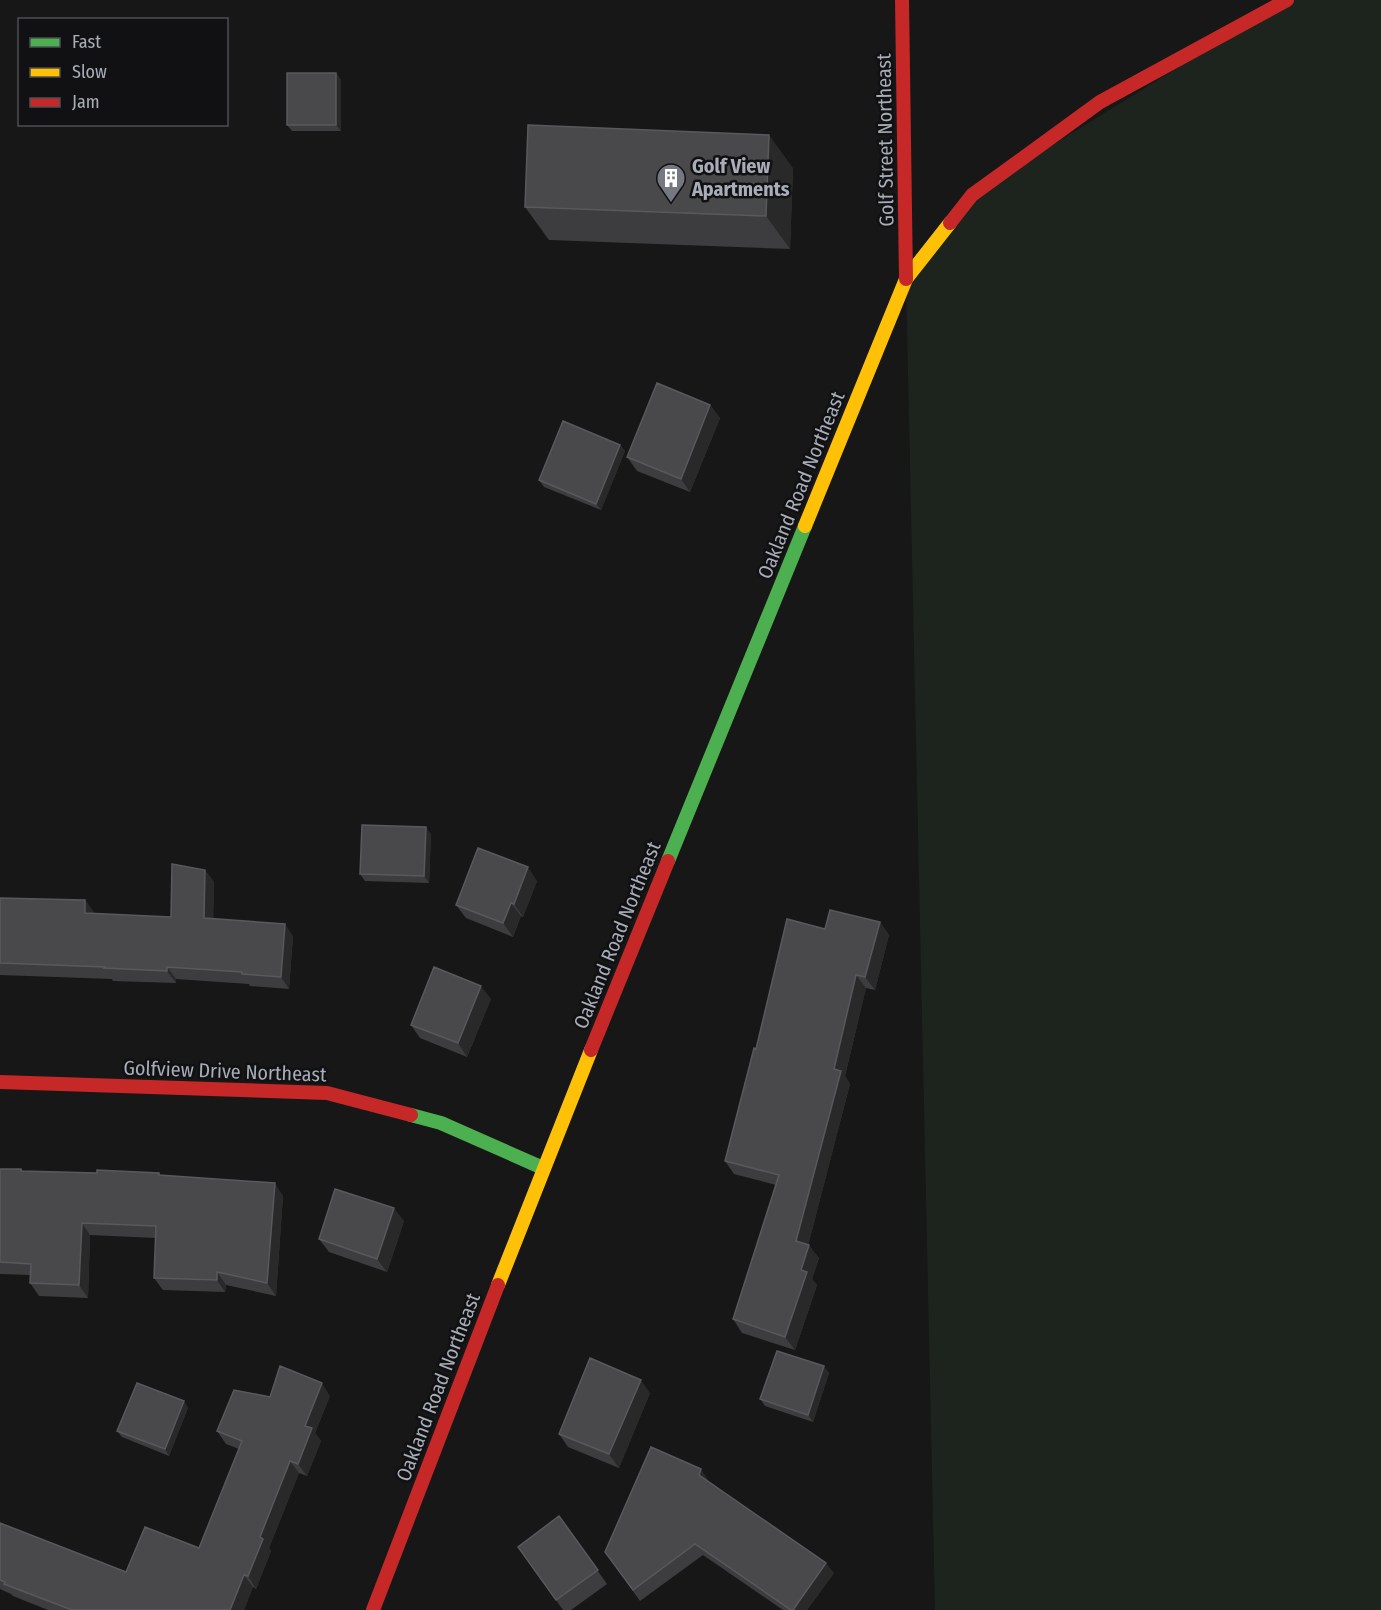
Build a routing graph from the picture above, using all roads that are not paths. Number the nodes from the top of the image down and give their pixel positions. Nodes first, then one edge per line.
1 (902, 0) edge
2 (1287, 0) edge
3 (906, 279) junction
4 (0, 1082) edge
5 (543, 1168) junction
6 (373, 1610) edge

1 - 3 main road, Golf Street Northeast
2 - 3 main road
3 - 5 main road, Oakland Road Northeast
4 - 5 main road, Golfview Drive Northeast
5 - 6 main road, Oakland Road Northeast

